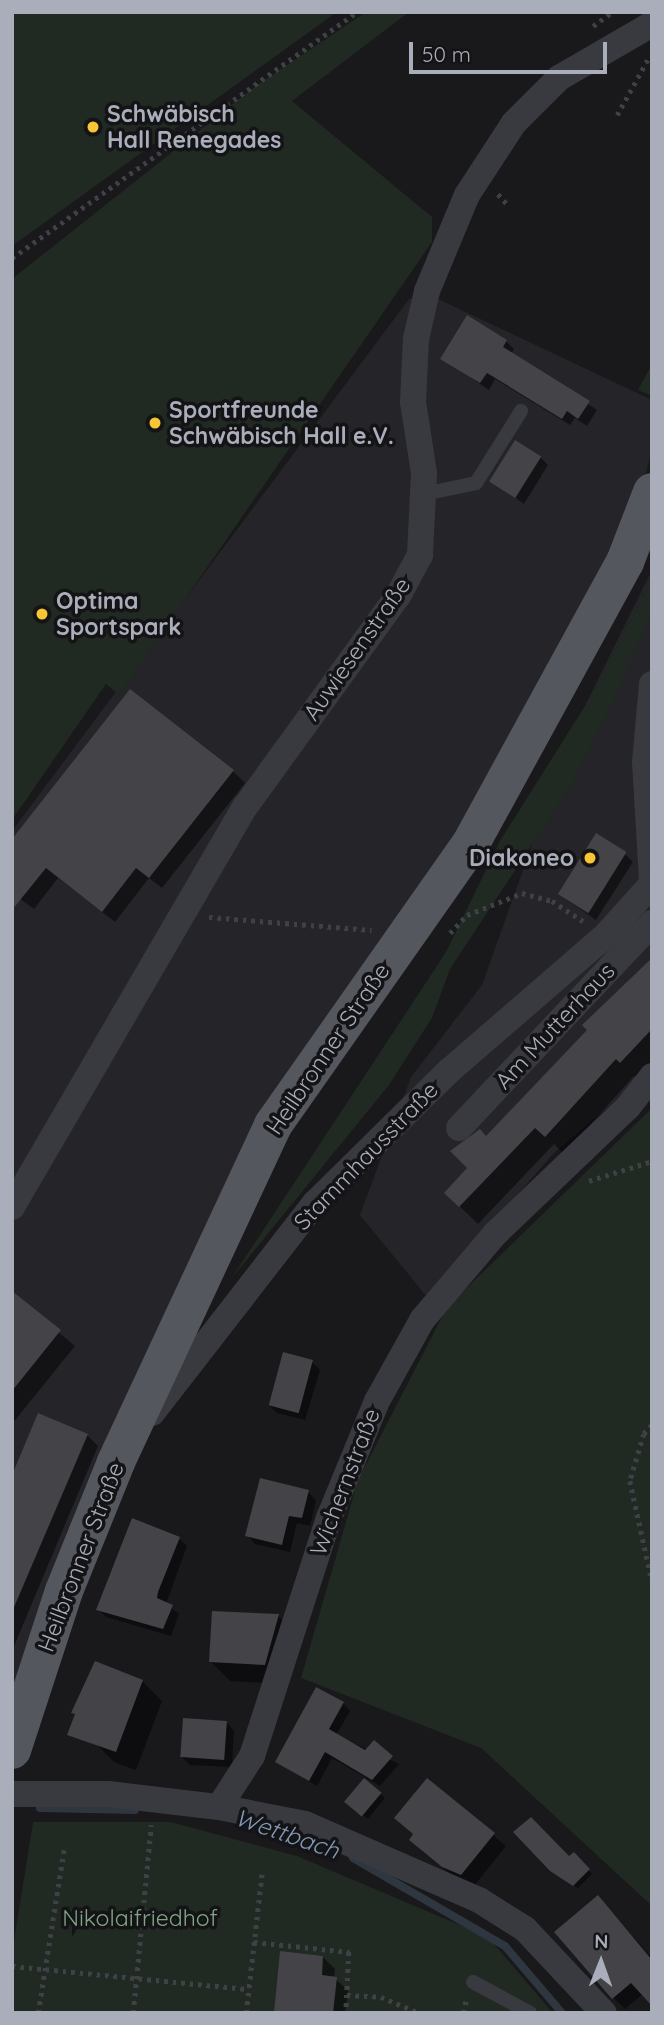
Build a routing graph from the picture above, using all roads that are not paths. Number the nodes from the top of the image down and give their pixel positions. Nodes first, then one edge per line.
1 (652, 24) edge
2 (521, 411) dead end
3 (652, 492) edge
4 (424, 494) junction
5 (652, 684) edge
6 (652, 882) edge
7 (652, 923) edge
8 (652, 1076) edge
9 (459, 1128) dead end
10 (12, 1207) edge
11 (116, 1462) junction
12 (12, 1750) edge
13 (12, 1794) edge
14 (219, 1807) junction
15 (472, 1982) dead end
16 (530, 2013) edge
17 (604, 2013) edge

1 - 4 street, Auwiesenstraße
2 - 4 lane
3 - 11 main road, Heilbronner Straße
4 - 10 street, Auwiesenstraße
5 - 6 street, Stammhausstraße
6 - 11 street, Stammhausstraße
7 - 9 street, Am Mutterhaus
8 - 14 street, Wichernstraße
11 - 12 main road, Heilbronner Straße
13 - 14 street
14 - 17 street
15 - 16 lane

